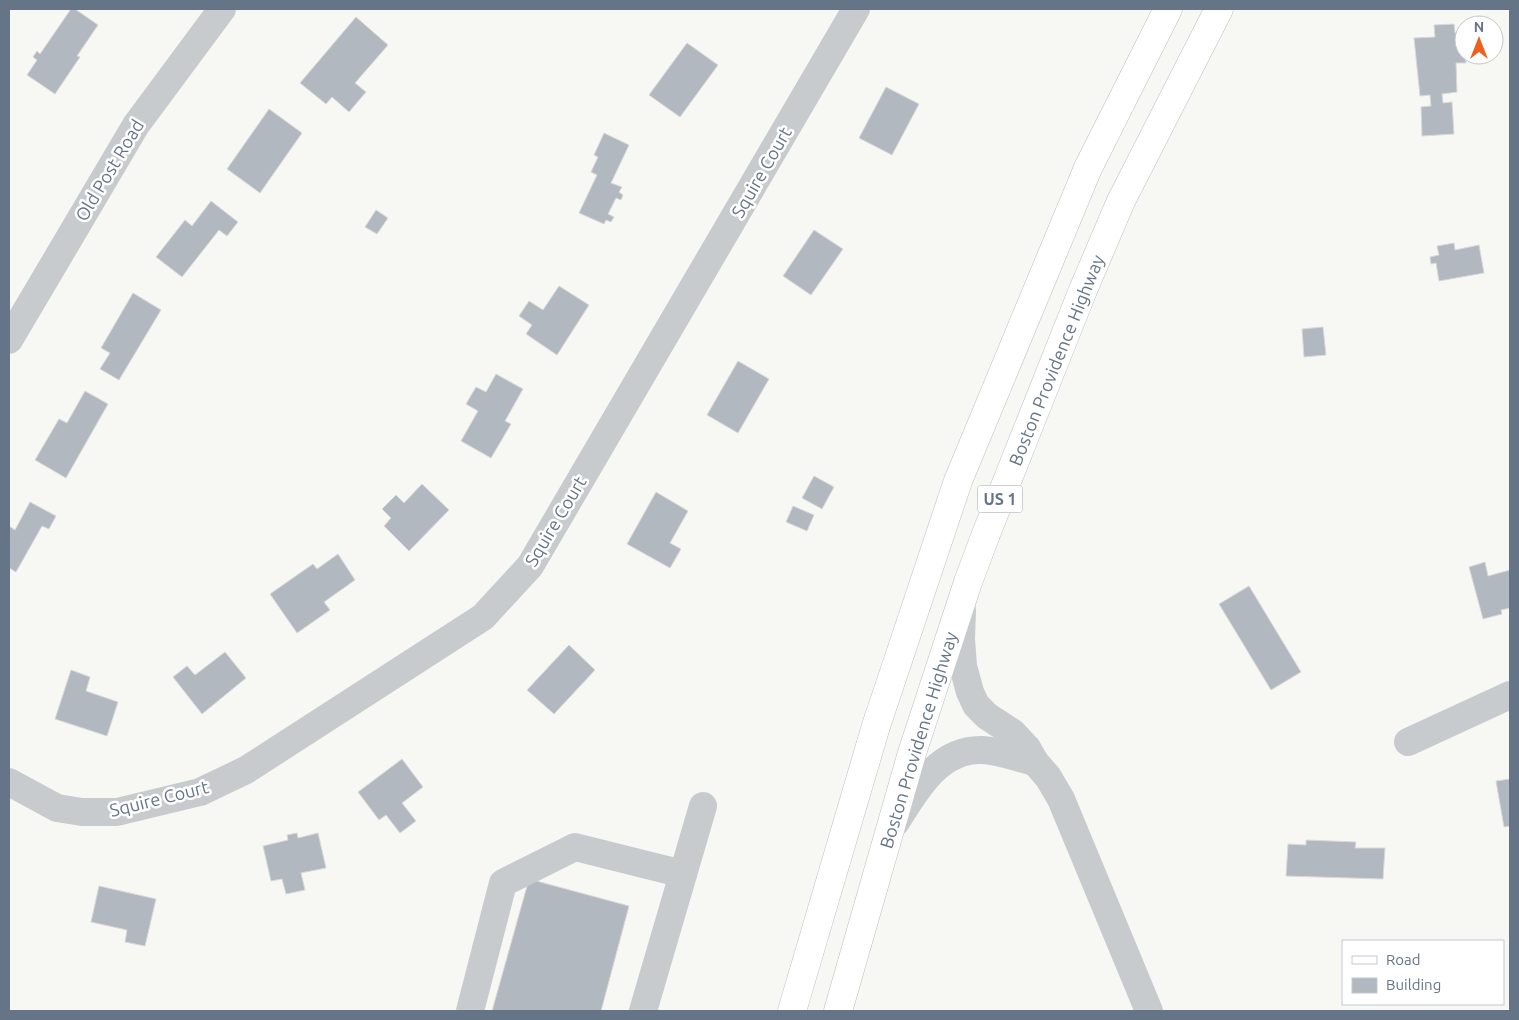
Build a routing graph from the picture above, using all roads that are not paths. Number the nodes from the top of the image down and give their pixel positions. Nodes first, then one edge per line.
1 (222, 9) edge
2 (856, 9) edge
3 (1168, 9) edge
4 (1220, 9) edge
5 (9, 340) edge
6 (962, 602) junction
7 (1510, 694) edge
8 (1408, 742) dead end
9 (1035, 762) junction
10 (9, 782) edge
11 (703, 806) dead end
12 (889, 833) junction
13 (683, 874) junction
14 (470, 1011) edge
15 (643, 1011) edge
16 (792, 1011) edge
17 (838, 1011) edge
18 (1149, 1011) edge

1 - 5 street, Old Post Road
2 - 10 street, Squire Court
3 - 16 main road, US 1
4 - 6 main road, Boston Providence Highway / US 1
6 - 9 street
6 - 12 main road, Boston Providence Highway / US 1
7 - 8 street
9 - 12 street
9 - 18 street
11 - 13 street
12 - 17 main road, Boston Providence Highway / US 1
13 - 14 street
13 - 15 street

